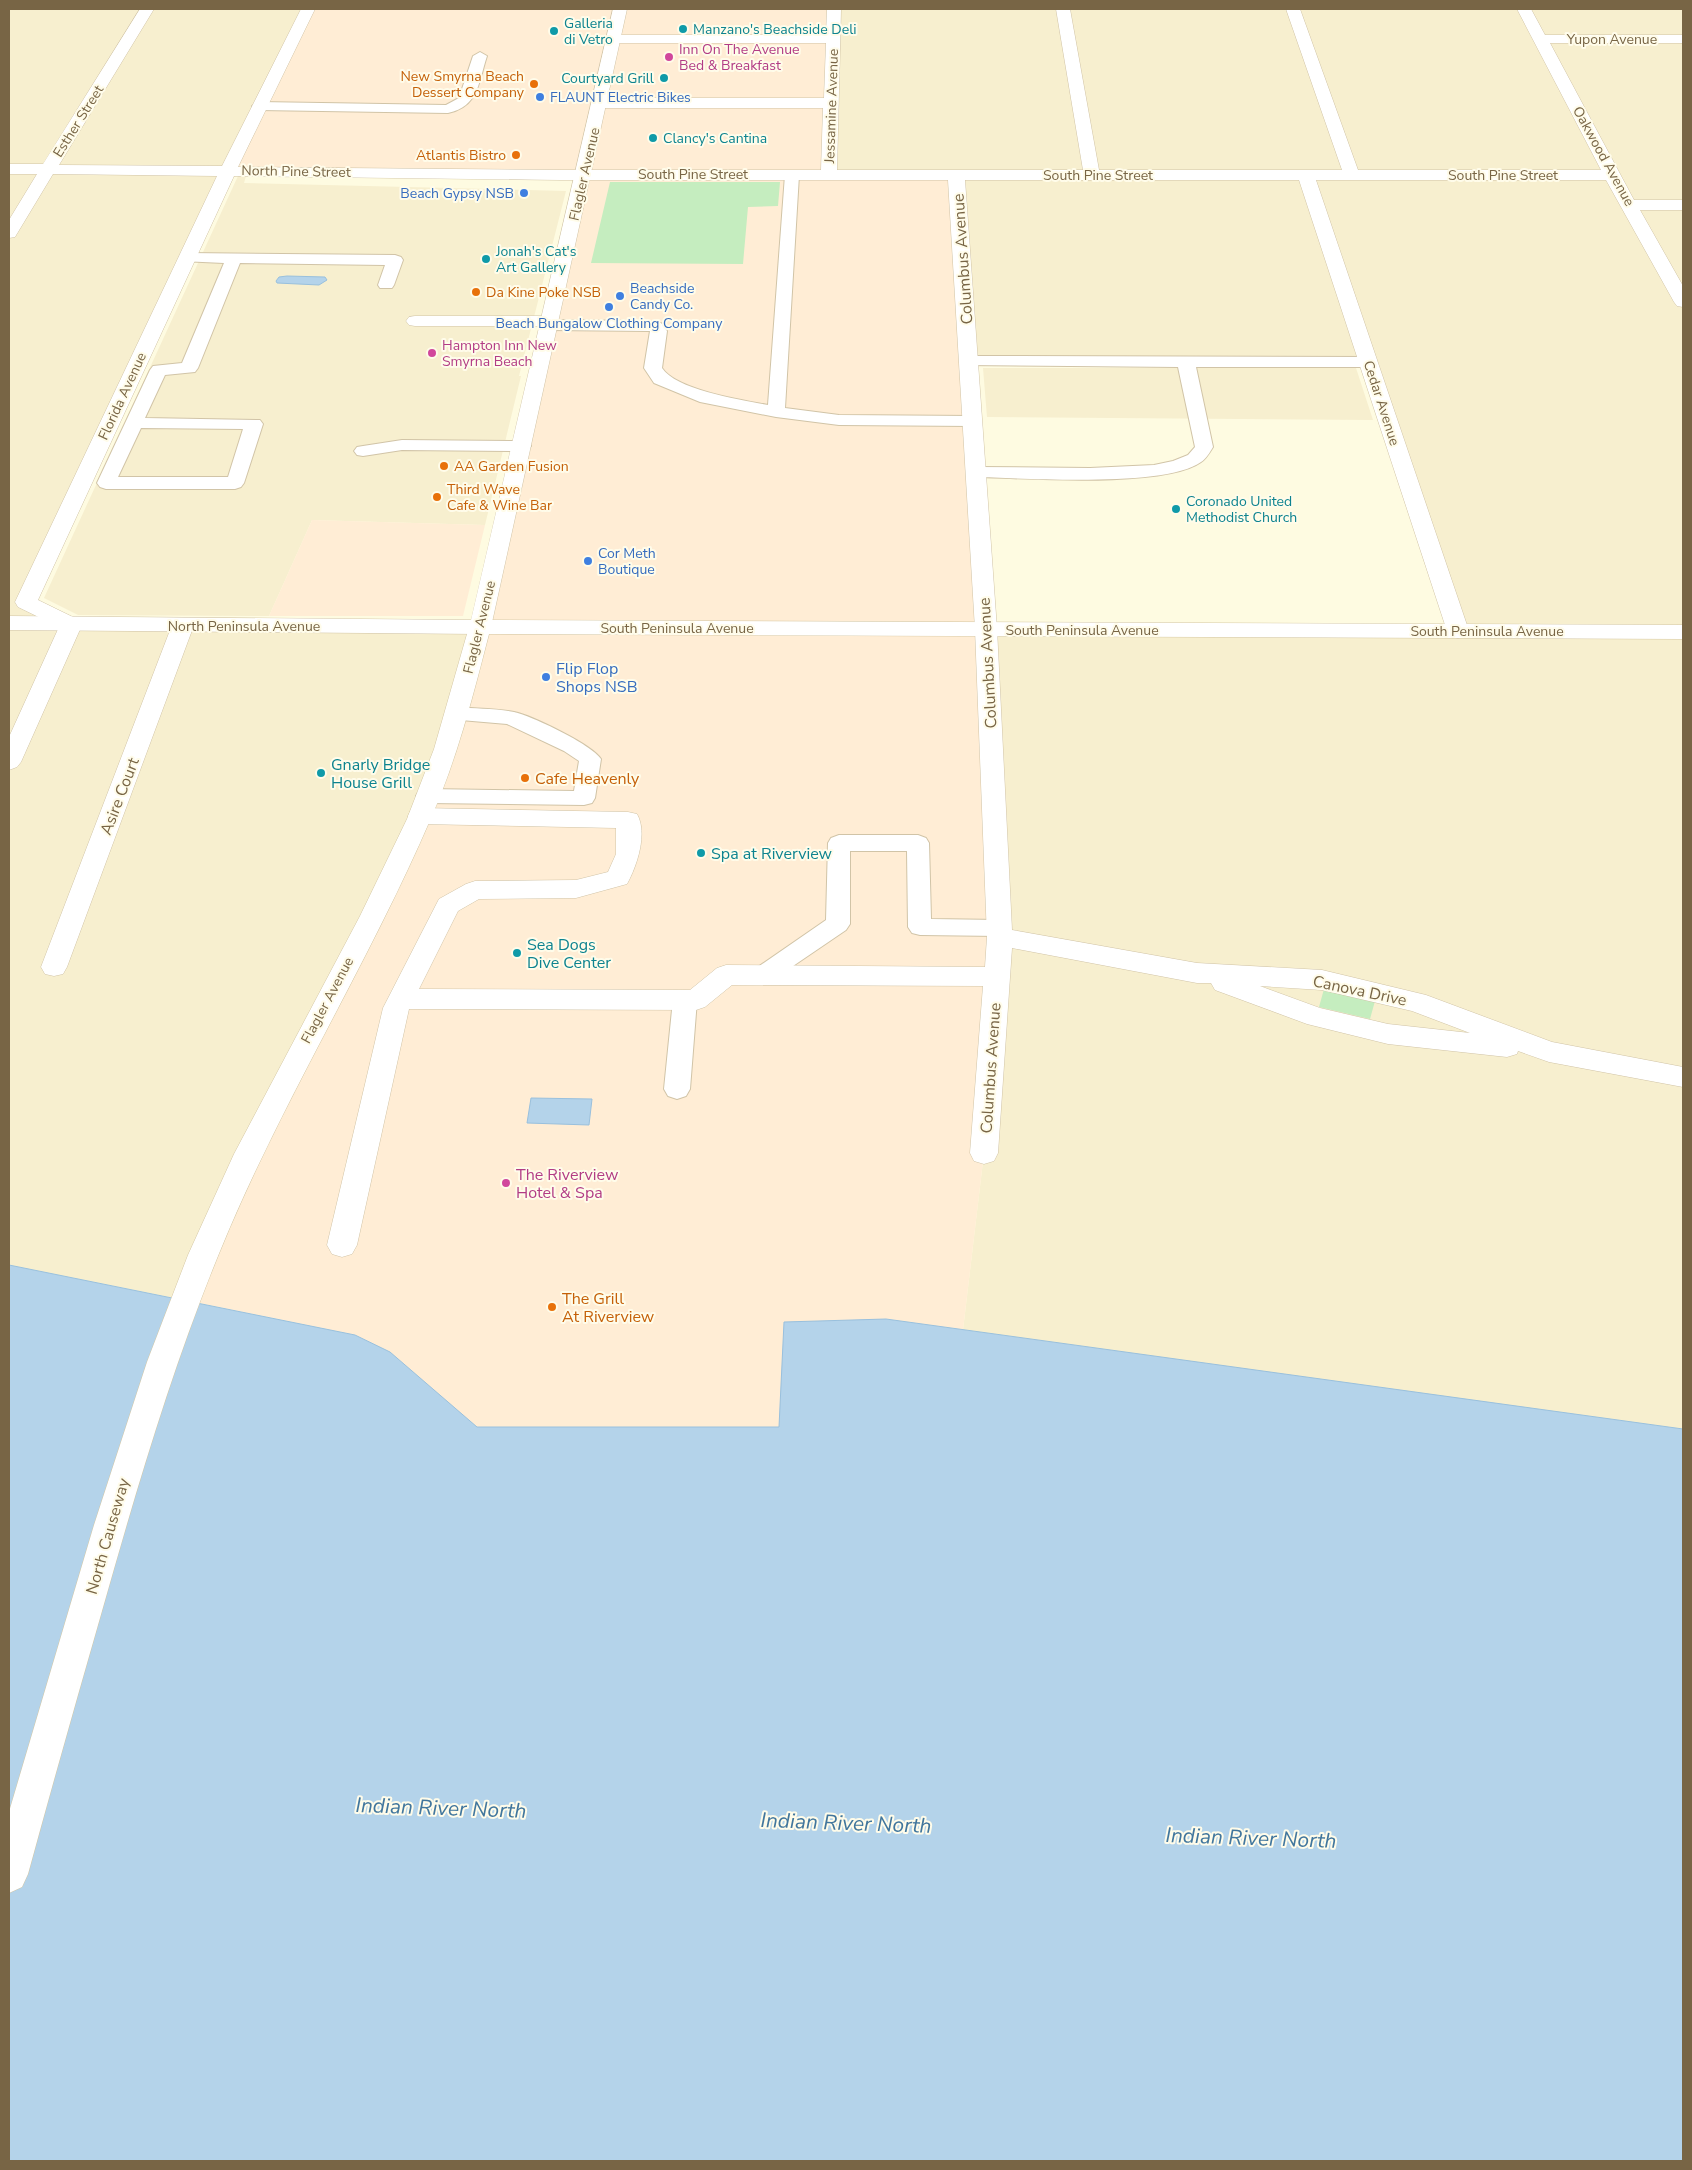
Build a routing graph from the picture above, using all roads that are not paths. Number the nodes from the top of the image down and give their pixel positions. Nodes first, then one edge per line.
1 (146, 9) edge
2 (308, 9) edge
3 (620, 9) edge
4 (834, 9) edge
5 (1063, 9) edge
6 (1293, 9) edge
7 (1524, 9) edge
8 (613, 39) junction
9 (833, 39) junction
10 (1541, 39) junction
11 (1683, 39) edge
12 (480, 56) dead end
13 (600, 103) junction
14 (831, 104) junction
15 (259, 106) junction
16 (9, 169) edge
17 (48, 169) junction
18 (228, 171) junction
19 (584, 174) junction
20 (792, 174) junction
21 (829, 174) junction
22 (956, 174) junction
23 (1092, 175) junction
24 (1306, 175) junction
25 (1352, 175) junction
26 (1612, 175) junction
27 (1630, 205) junction
28 (1683, 205) edge
29 (9, 233) edge
30 (187, 258) junction
31 (234, 259) junction
32 (386, 285) dead end
33 (1683, 302) edge
34 (415, 321) dead end
35 (550, 323) junction
36 (969, 361) junction
37 (1186, 362) junction
38 (1368, 362) junction
39 (776, 412) junction
40 (972, 421) junction
41 (134, 423) junction
42 (522, 446) junction
43 (363, 450) dead end
44 (976, 472) junction
45 (9, 623) edge
46 (71, 625) junction
47 (183, 625) junction
48 (480, 627) junction
49 (986, 629) junction
50 (1458, 631) junction
51 (1683, 632) edge
52 (456, 714) junction
53 (9, 762) edge
54 (424, 806) junction
55 (999, 932) junction
56 (54, 967) dead end
57 (1197, 973) junction
58 (763, 975) junction
59 (997, 977) junction
60 (401, 1000) junction
61 (685, 1000) junction
62 (1549, 1052) junction
63 (1683, 1077) edge
64 (677, 1089) dead end
65 (984, 1153) dead end
66 (224, 1205) joint
67 (342, 1245) dead end
68 (9, 1874) edge

1 - 17 street, Esther Street
2 - 15 street, Florida Avenue
3 - 8 street, Flagler Avenue
4 - 9 street, Jessamine Avenue
5 - 23 street
6 - 25 street
7 - 10 street, Oakwood Avenue
8 - 9 street
8 - 13 street, Flagler Avenue
9 - 14 street, Jessamine Avenue
10 - 11 street, Yupon Avenue
10 - 26 street, Oakwood Avenue
12 - 15 lane
13 - 14 street
13 - 19 street, Flagler Avenue
14 - 21 street, Jessamine Avenue
15 - 18 street, Florida Avenue
16 - 17 street, North Pine Street
17 - 18 street, North Pine Street
17 - 29 street, Esther Street
18 - 19 street, North Pine Street
18 - 30 street, Florida Avenue
19 - 20 street, South Pine Street
19 - 35 street, Flagler Avenue
20 - 21 street, South Pine Street
20 - 39 lane
21 - 22 street, South Pine Street
22 - 23 street, South Pine Street
22 - 36 street, Columbus Avenue
23 - 24 street, South Pine Street
24 - 25 street, South Pine Street
24 - 38 street, Cedar Avenue
25 - 26 street, South Pine Street
26 - 27 street, Oakwood Avenue
27 - 28 street
27 - 33 street, Oakwood Avenue
30 - 31 lane
30 - 46 street, Florida Avenue
31 - 32 lane
31 - 41 lane
34 - 35 street
35 - 39 lane
35 - 42 street, Flagler Avenue
36 - 37 lane
36 - 40 street, Columbus Avenue
37 - 38 lane
37 - 44 lane
38 - 50 street, Cedar Avenue
39 - 40 lane
40 - 44 street, Columbus Avenue
41 - 41 lane
42 - 43 lane
42 - 48 street, Flagler Avenue
44 - 49 street, Columbus Avenue
45 - 46 street, North Peninsula Avenue
46 - 47 street, North Peninsula Avenue
46 - 53 street
47 - 48 street, North Peninsula Avenue
47 - 56 street, Asire Court
48 - 49 street, South Peninsula Avenue
48 - 52 street, Flagler Avenue
49 - 50 street, South Peninsula Avenue
49 - 55 street, Columbus Avenue
50 - 51 street, South Peninsula Avenue
52 - 54 street, Flagler Avenue
52 - 54 lane
54 - 60 street
54 - 66 street, Flagler Avenue
55 - 57 street, Canova Drive
55 - 58 lane
55 - 59 street, Columbus Avenue
57 - 62 street
57 - 62 street, Canova Drive
58 - 59 street
58 - 61 street
59 - 65 street, Columbus Avenue
60 - 61 street
60 - 67 street
61 - 64 lane
62 - 63 street, Canova Drive
66 - 68 street, North Causeway

